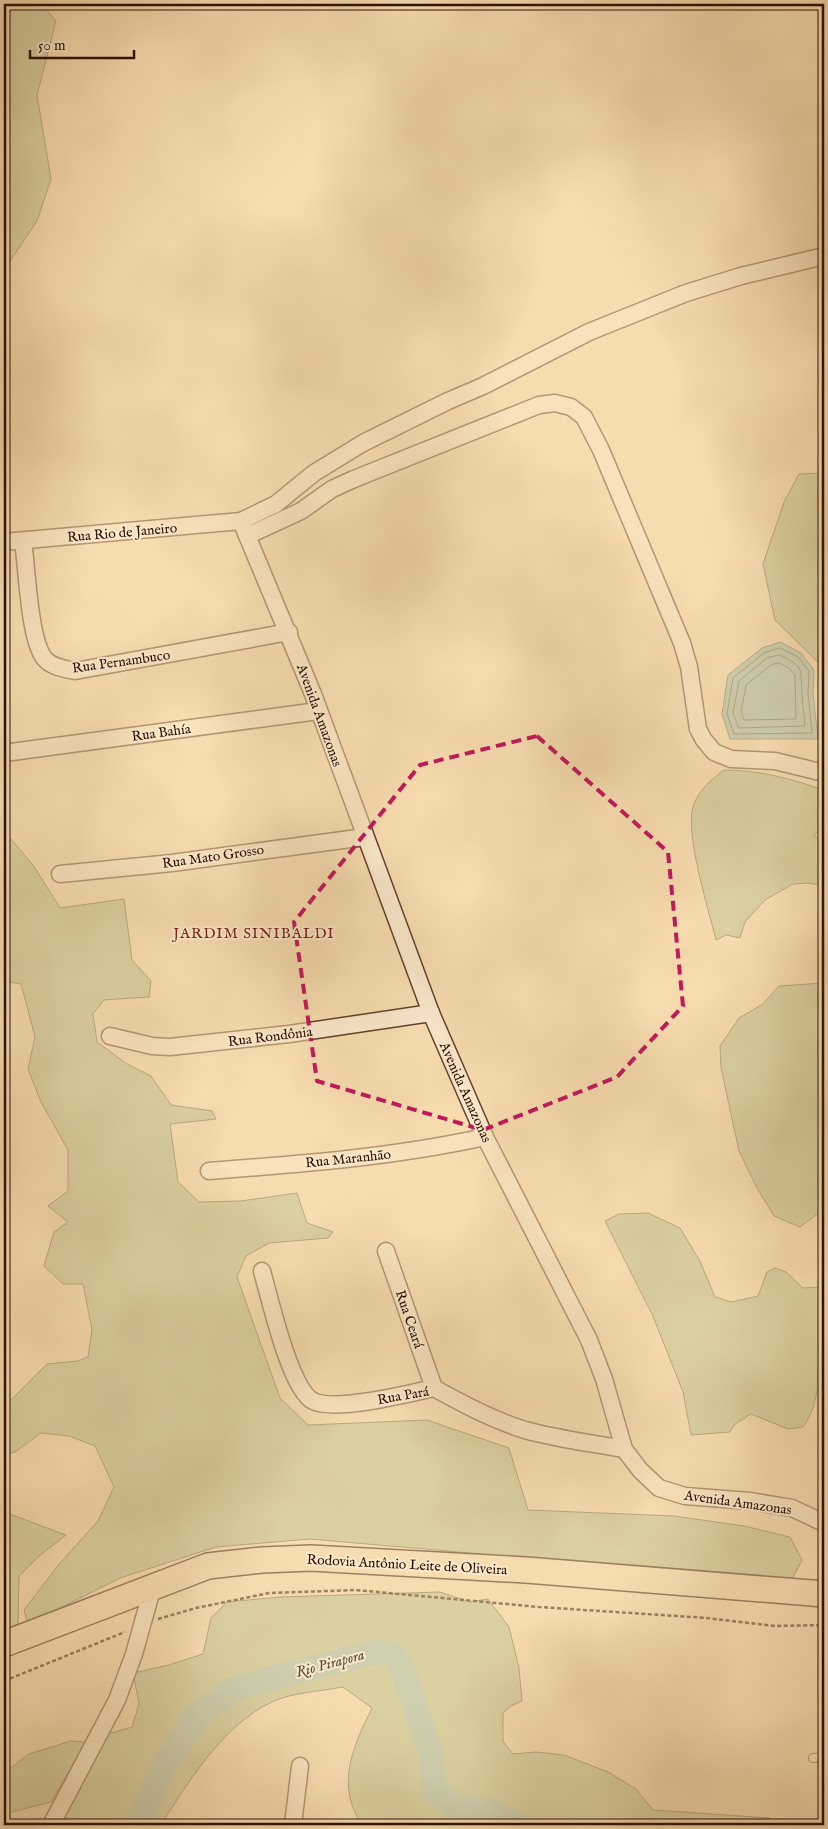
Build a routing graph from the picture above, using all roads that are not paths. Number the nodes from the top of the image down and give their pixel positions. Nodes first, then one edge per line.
1 (824, 256) edge
2 (241, 520) junction
3 (247, 536) junction
4 (23, 541) junction
5 (4, 542) edge
6 (289, 632) junction
7 (318, 711) junction
8 (4, 753) edge
9 (824, 773) edge
10 (365, 837) junction
11 (60, 874) dead end
12 (430, 1013) junction
13 (110, 1036) dead end
14 (485, 1137) junction
15 (210, 1171) dead end
16 (386, 1251) dead end
17 (262, 1271) dead end
18 (434, 1388) junction
19 (624, 1449) junction
20 (824, 1524) edge
21 (152, 1586) junction
22 (824, 1594) edge
23 (4, 1644) edge
24 (824, 1757) edge
25 (813, 1758) dead end
26 (300, 1766) dead end
27 (51, 1825) edge
28 (294, 1825) edge

1 - 2 street, Rua Rio de Janeiro
2 - 3 street, Avenida Amazonas
2 - 4 street, Rua Rio de Janeiro
3 - 6 street, Avenida Amazonas
3 - 9 street
4 - 5 street, Rua Rio de Janeiro
4 - 6 street, Rua Pernambuco
6 - 7 street, Avenida Amazonas
7 - 8 street, Rua Bahía
7 - 10 street, Avenida Amazonas
10 - 11 street, Rua Mato Grosso
10 - 12 street, Avenida Amazonas
12 - 13 street, Rua Rondônia
12 - 14 street, Avenida Amazonas
14 - 15 street, Rua Maranhão
14 - 19 street, Avenida Amazonas
16 - 18 street, Rua Ceará
17 - 18 street, Rua Pará
18 - 19 street, Rua Pará
19 - 20 street, Avenida Amazonas
21 - 22 main road, Rodovia Antônio Leite de Oliveira
21 - 23 main road, Rodovia Antônio Leite de Oliveira
21 - 27 street
24 - 25 lane
26 - 28 street

